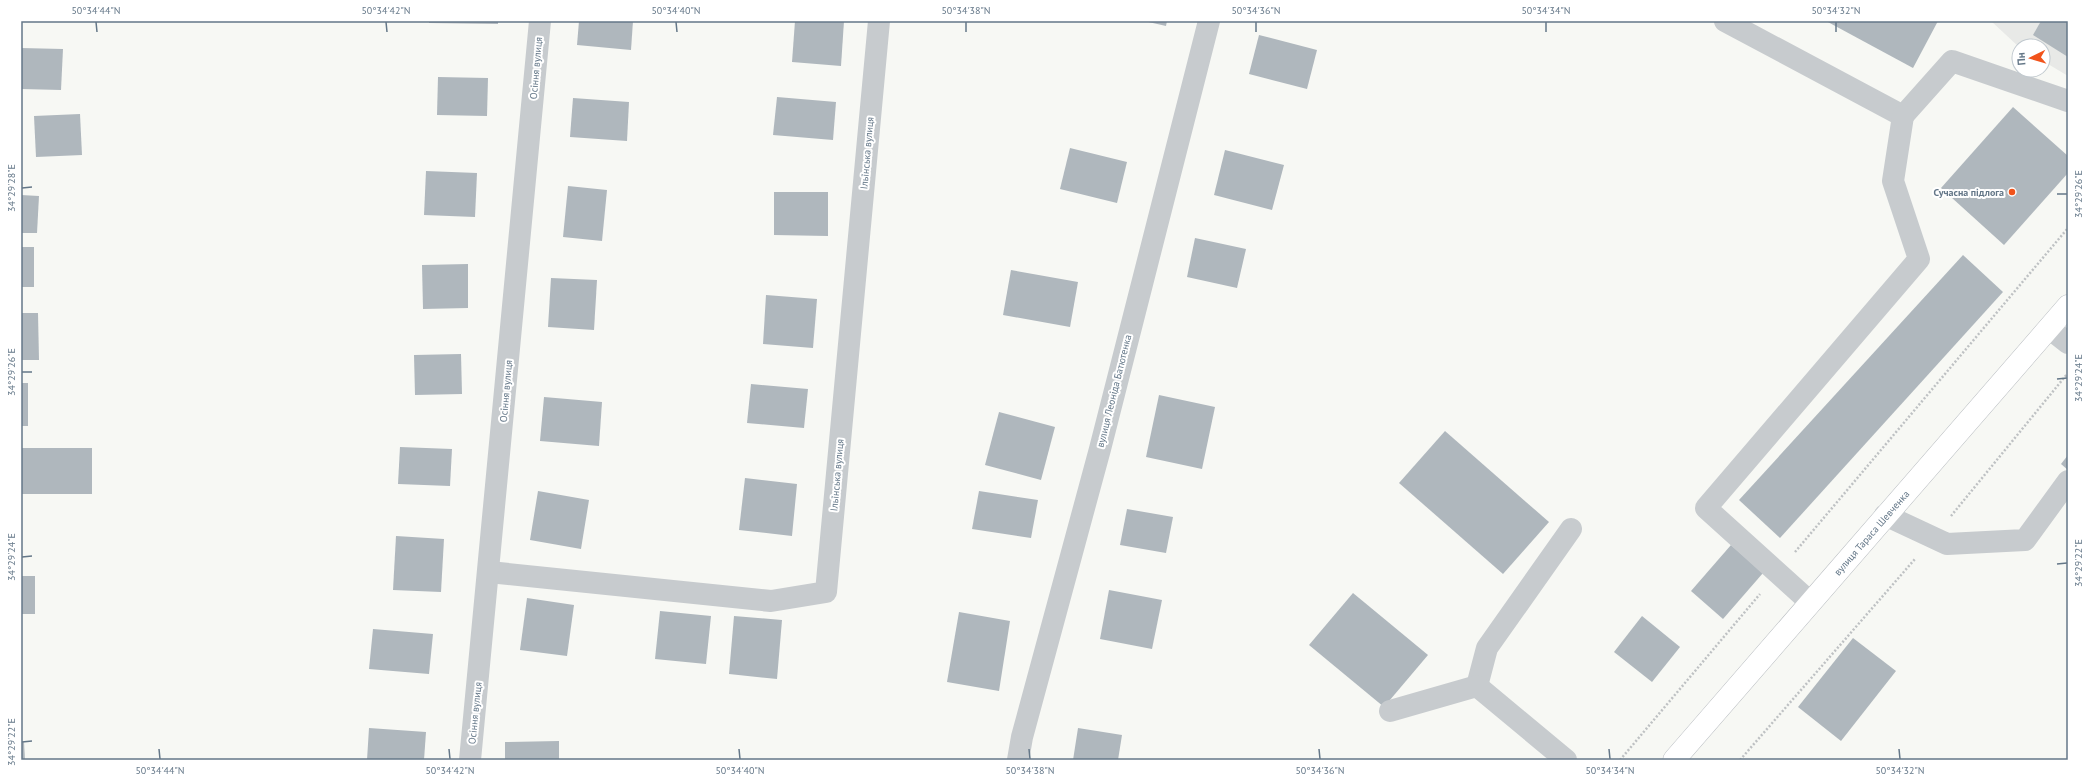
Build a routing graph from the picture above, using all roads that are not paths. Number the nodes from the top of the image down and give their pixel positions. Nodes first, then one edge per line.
1 (540, 21) edge
2 (879, 21) edge
3 (1209, 21) edge
4 (1725, 21) edge
5 (2068, 101) edge
6 (1903, 116) junction
7 (2068, 306) edge
8 (2049, 328) junction
9 (2068, 342) edge
10 (2068, 481) edge
11 (1885, 515) junction
12 (1571, 529) dead end
13 (489, 572) junction
14 (1810, 602) junction
15 (1477, 686) junction
16 (1390, 711) dead end
17 (470, 760) edge
18 (1018, 760) edge
19 (1566, 760) edge
20 (1674, 760) edge

1 - 13 street, Осіння вулиця
2 - 13 street, Ільїнська вулиця
3 - 18 street, вулиця Леоніда Батютенка
4 - 6 street
5 - 6 street
6 - 14 street
7 - 8 main road, вулиця Тараса Шевченка
8 - 9 street
8 - 11 main road, вулиця Тараса Шевченка
10 - 11 street
11 - 14 main road, вулиця Тараса Шевченка
12 - 15 street
13 - 17 street, Осіння вулиця
14 - 20 main road, вулиця Тараса Шевченка
15 - 16 street
15 - 19 street

